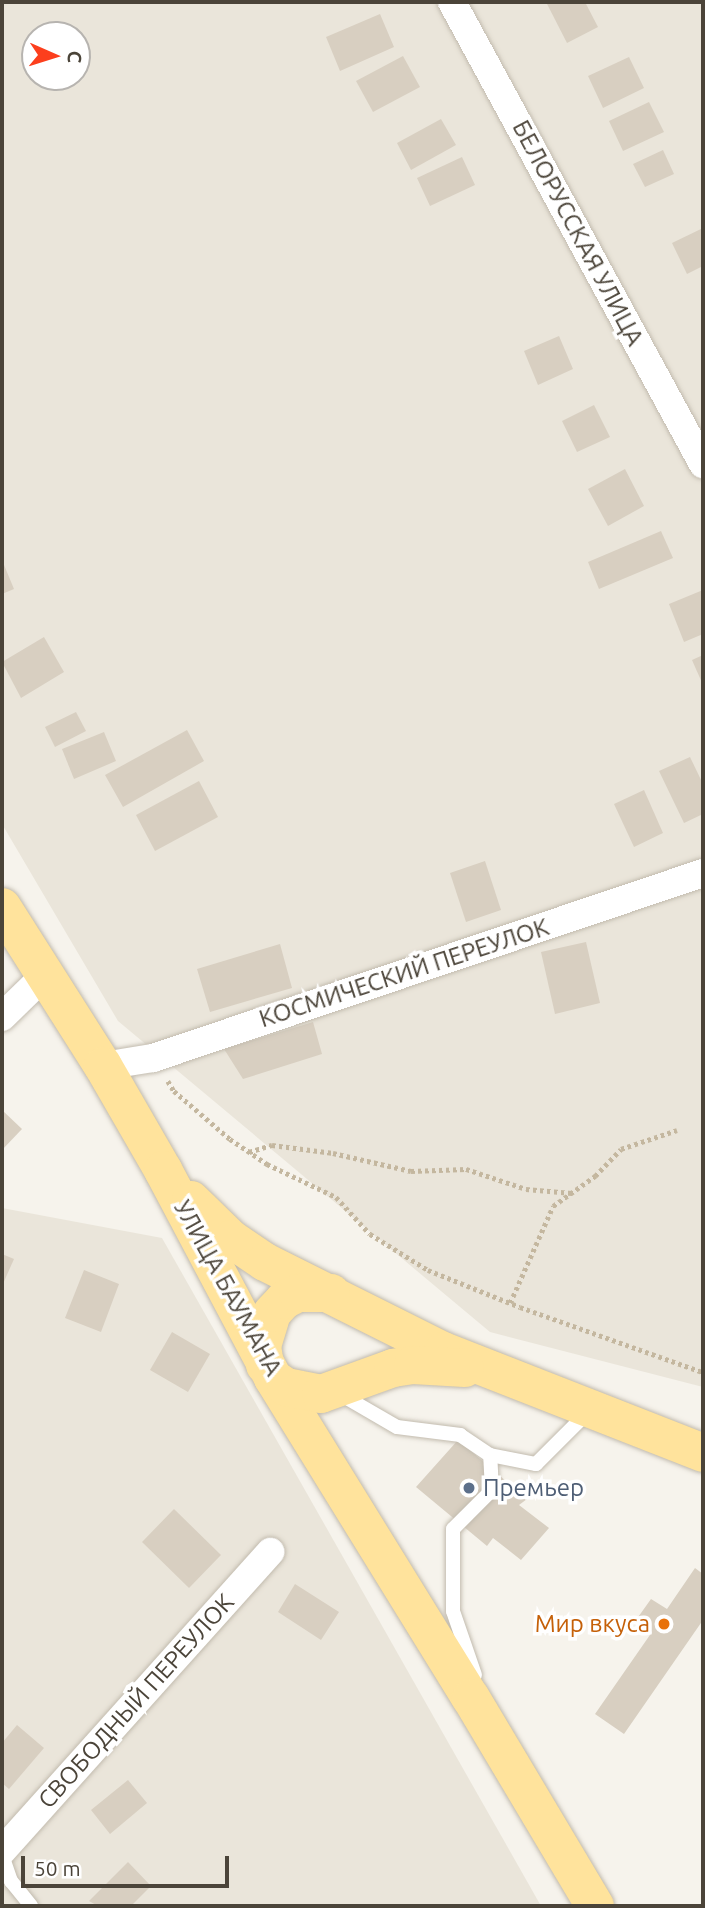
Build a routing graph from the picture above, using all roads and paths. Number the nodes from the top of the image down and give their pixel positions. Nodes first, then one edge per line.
1 (452, 2) edge
2 (703, 464) edge
3 (703, 873) edge
4 (2, 907) edge
5 (44, 976) junction
6 (2, 1017) edge
7 (153, 1058) junction
8 (103, 1066) junction
9 (677, 1130) dead end
10 (249, 1152) junction
11 (163, 1170) junction
12 (572, 1193) junction
13 (340, 1298) junction
14 (510, 1303) junction
15 (269, 1371) junction
16 (703, 1372) edge
17 (508, 1376) junction
18 (344, 1387) junction
19 (591, 1409) junction
20 (703, 1453) edge
21 (490, 1455) junction
22 (270, 1552) dead end
23 (481, 1684) dead end
24 (532, 1773) dead end
25 (542, 1818) junction
26 (2, 1853) edge
27 (31, 1906) edge
28 (595, 1906) edge

1 - 2 street, БЕЛОРУССКАЯ УЛИЦА
3 - 7 street, КОСМИЧЕСКИЙ ПЕРЕУЛОК
4 - 5 main road, УЛИЦА БАУМАНА
5 - 6 street
5 - 8 main road, УЛИЦА БАУМАНА
7 - 8 street, КОСМИЧЕСКИЙ ПЕРЕУЛОК
7 - 10 path
8 - 11 main road, УЛИЦА БАУМАНА
9 - 12 path
10 - 12 path
10 - 14 path
11 - 13 main road, УЛИЦА БАУМАНА
11 - 15 main road, УЛИЦА БАУМАНА
12 - 14 path
13 - 15 main road
13 - 17 main road, УЛИЦА БАУМАНА
13 - 18 main road
14 - 16 path
15 - 18 main road, УЛИЦА БАУМАНА
15 - 25 main road
17 - 18 main road, УЛИЦА БАУМАНА
17 - 19 main road, УЛИЦА БАУМАНА
18 - 21 lane
19 - 20 main road, УЛИЦА БАУМАНА
19 - 21 lane
21 - 23 lane
22 - 26 street, СВОБОДНЫЙ ПЕРЕУЛОК
24 - 25 lane
25 - 28 main road
26 - 27 lane

